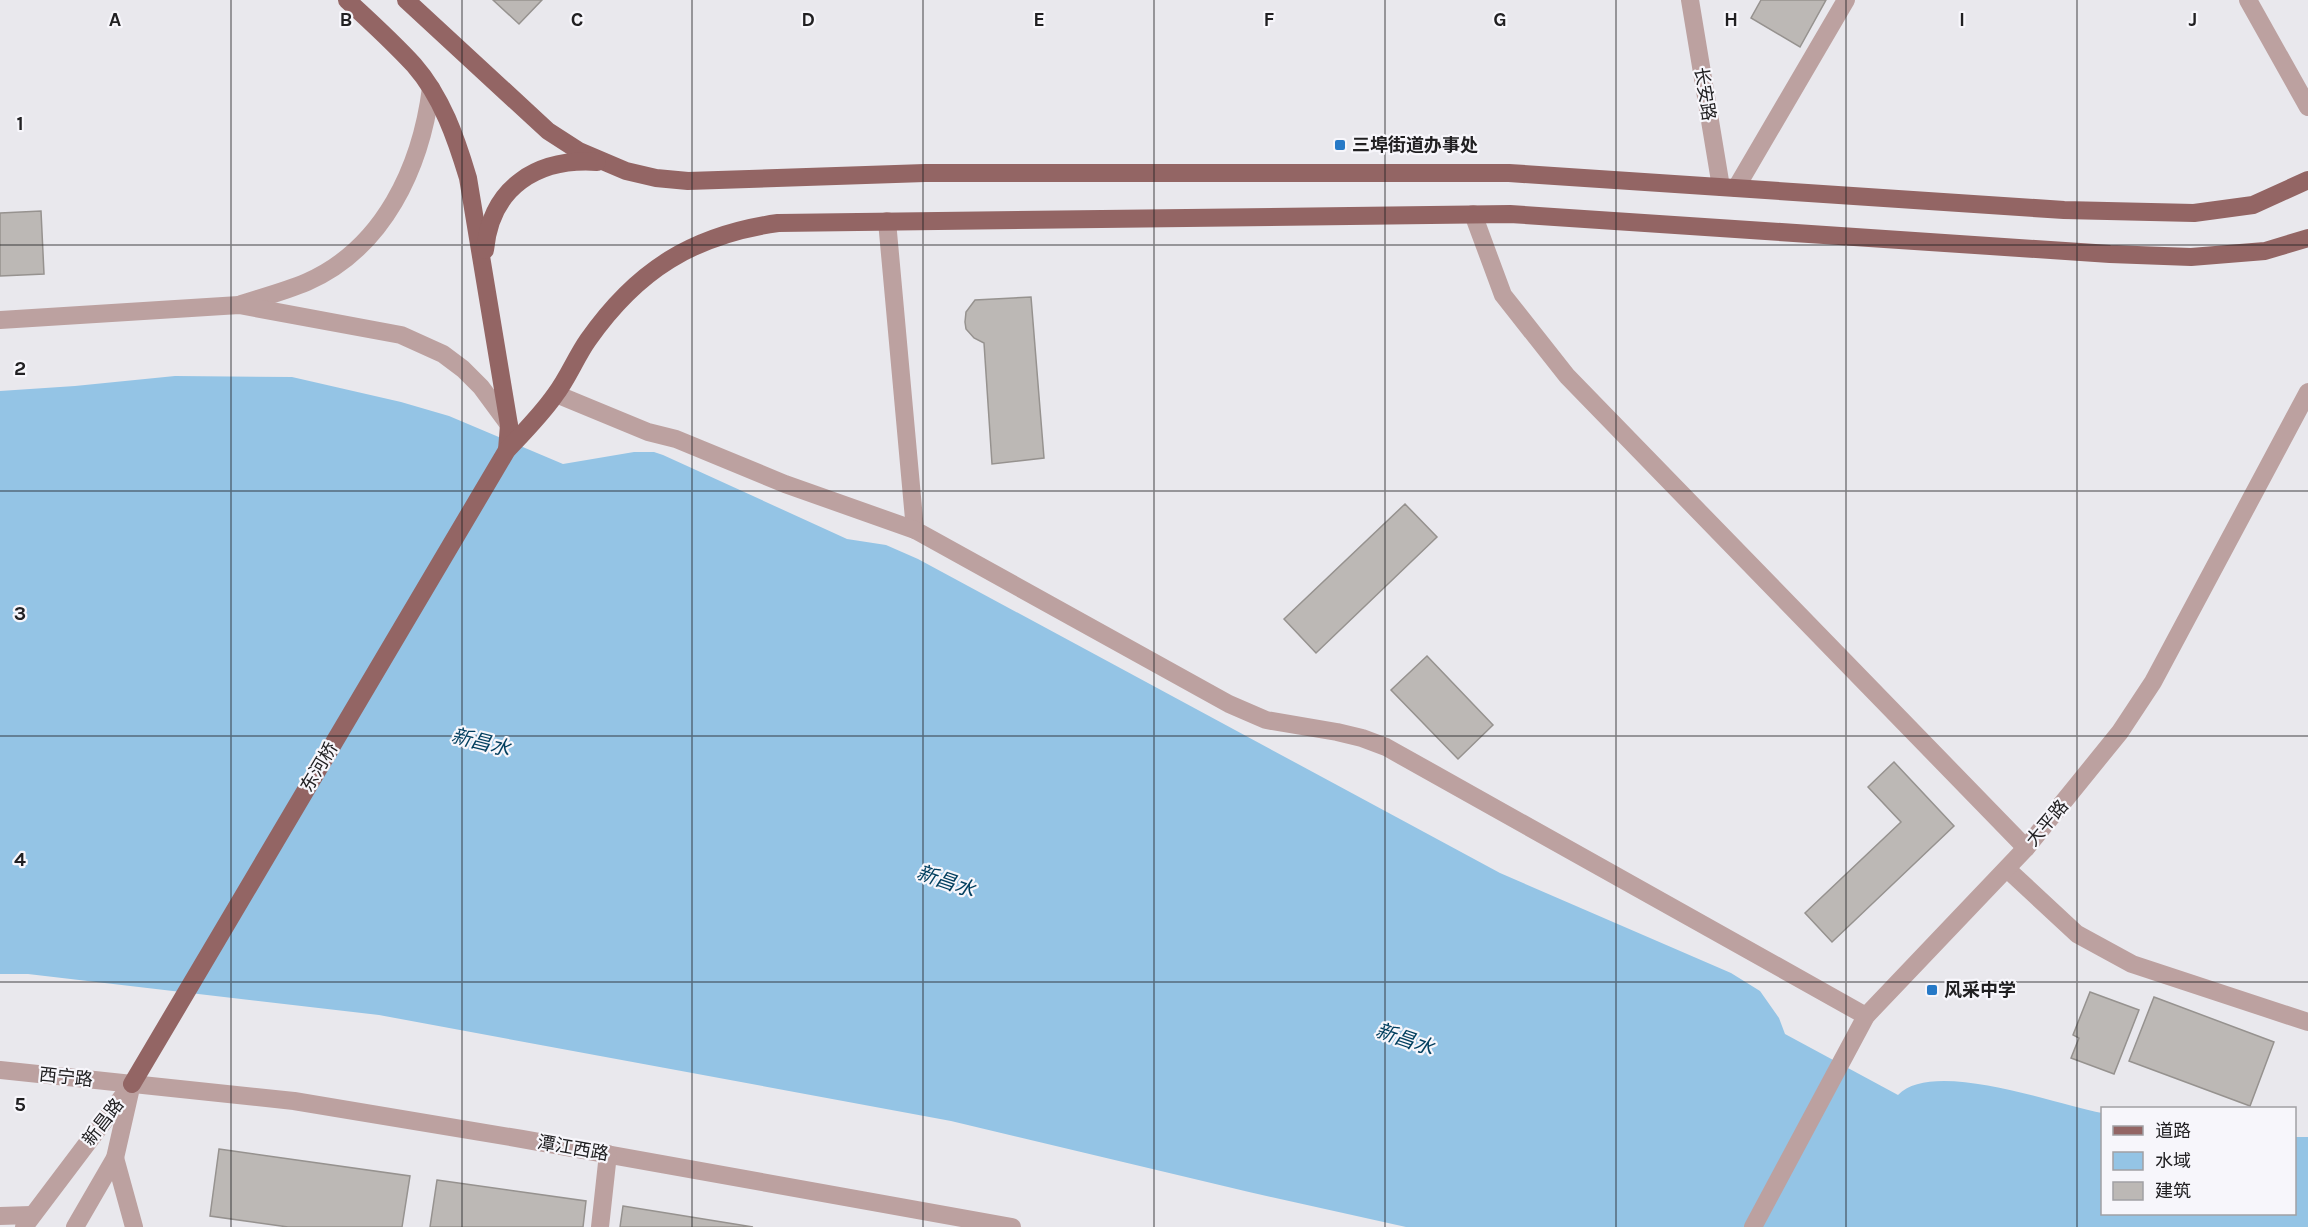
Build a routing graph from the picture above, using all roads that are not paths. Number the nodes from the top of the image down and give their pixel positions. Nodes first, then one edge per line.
1 (347, 0) edge
2 (405, 0) edge
3 (1689, 0) edge
4 (1846, 0) edge
5 (2248, 0) edge
6 (431, 88) junction
7 (2308, 107) edge
8 (602, 162) junction
9 (2308, 180) edge
10 (1729, 188) junction
11 (1473, 214) junction
12 (887, 221) junction
13 (2308, 238) edge
14 (483, 263) junction
15 (239, 305) junction
16 (0, 320) edge
17 (2308, 392) edge
18 (556, 394) junction
19 (509, 425) junction
20 (507, 450) junction
21 (915, 530) junction
22 (2026, 848) junction
23 (2007, 869) junction
24 (1866, 1016) junction
25 (2308, 1022) edge
26 (0, 1070) edge
27 (132, 1084) junction
28 (608, 1154) junction
29 (115, 1158) junction
30 (0, 1216) edge
31 (28, 1221) edge
32 (75, 1227) edge
33 (134, 1227) edge
34 (600, 1227) edge
35 (1012, 1227) edge
36 (1753, 1227) edge

1 - 6 main road
2 - 8 main road
3 - 10 street, 长安路
4 - 10 street
5 - 7 street
6 - 14 main road
6 - 15 street
8 - 10 main road
8 - 14 main road
9 - 10 main road
11 - 12 main road, 东河桥
11 - 13 main road, 东河桥
11 - 22 street
12 - 18 main road, 东河桥
12 - 21 street
14 - 19 main road
15 - 16 street
15 - 19 street
17 - 22 street, 大平路
18 - 20 main road, 东河桥
18 - 21 street
19 - 20 main road
20 - 27 main road, 东河桥
21 - 24 street
22 - 23 street, 大平路
23 - 24 street, 大平路
23 - 25 street
24 - 36 street, 大平路
26 - 27 street, 西宁路
27 - 28 street, 潭江西路
27 - 29 street, 新昌路
27 - 31 street, 新昌路
28 - 34 street
28 - 35 street, 潭江西路
29 - 32 street, 新昌路
29 - 33 street
30 - 31 street

